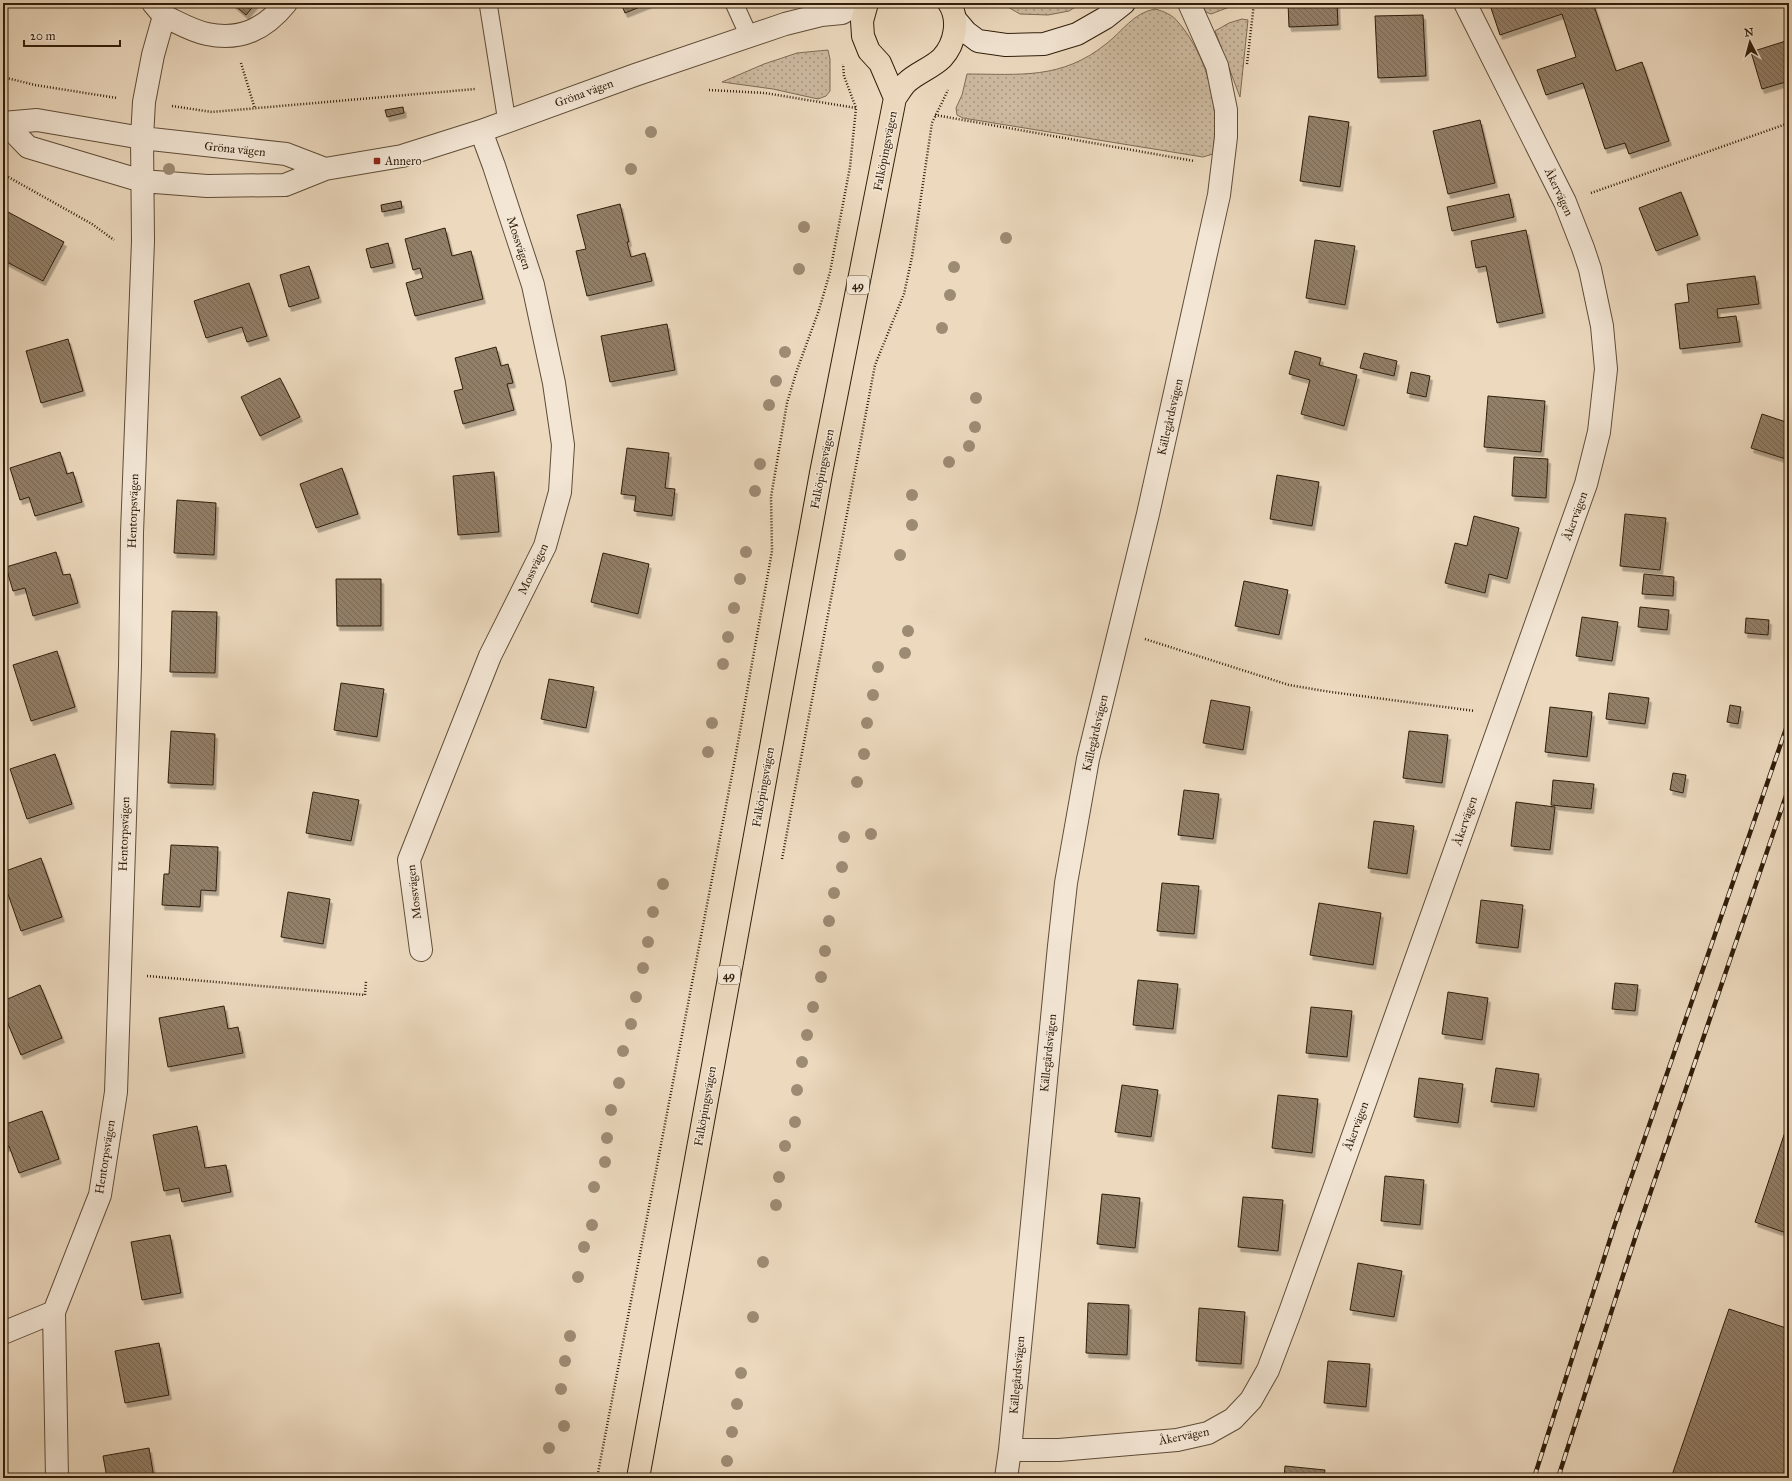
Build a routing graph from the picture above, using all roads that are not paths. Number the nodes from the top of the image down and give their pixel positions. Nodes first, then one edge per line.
1 (286, 3) edge
2 (488, 3) edge
3 (734, 3) edge
4 (867, 3) edge
5 (1124, 3) edge
6 (1188, 3) edge
7 (1465, 3) edge
8 (160, 7) edge
9 (850, 8) edge
10 (952, 11) edge
11 (749, 36) junction
12 (863, 36) junction
13 (978, 41) junction
14 (880, 63) junction
15 (935, 63) junction
16 (895, 98) junction
17 (507, 122) junction
18 (4, 123) edge
19 (481, 131) junction
20 (142, 138) junction
21 (325, 169) junction
22 (142, 181) junction
23 (421, 950) dead end
24 (54, 1312) junction
25 (3, 1333) edge
26 (1010, 1450) junction
27 (57, 1478) edge
28 (638, 1478) edge
29 (1006, 1478) edge

1 - 8 street
2 - 17 lane
3 - 11 lane
4 - 12 main road
5 - 13 street
6 - 26 street, Källegårdsvägen
7 - 26 street, Åkervägen
8 - 20 street
9 - 11 street, Gröna vägen
9 - 12 street
10 - 13 street
10 - 15 main road, 49
11 - 17 street, Gröna vägen
12 - 14 main road
13 - 15 street
14 - 15 main road
14 - 16 main road
15 - 16 main road, 49
16 - 28 main road, Falköpingsvägen / 49
17 - 19 street, Gröna vägen
18 - 20 street, Gröna vägen
18 - 22 street, Gröna vägen
19 - 21 street, Gröna vägen
19 - 23 street, Mossvägen
20 - 21 street, Gröna vägen
20 - 22 street
21 - 22 street, Gröna vägen
22 - 24 street, Hentorpsvägen
24 - 25 street
24 - 27 street, Hentorpsvägen
26 - 29 street, Källegårdsvägen

